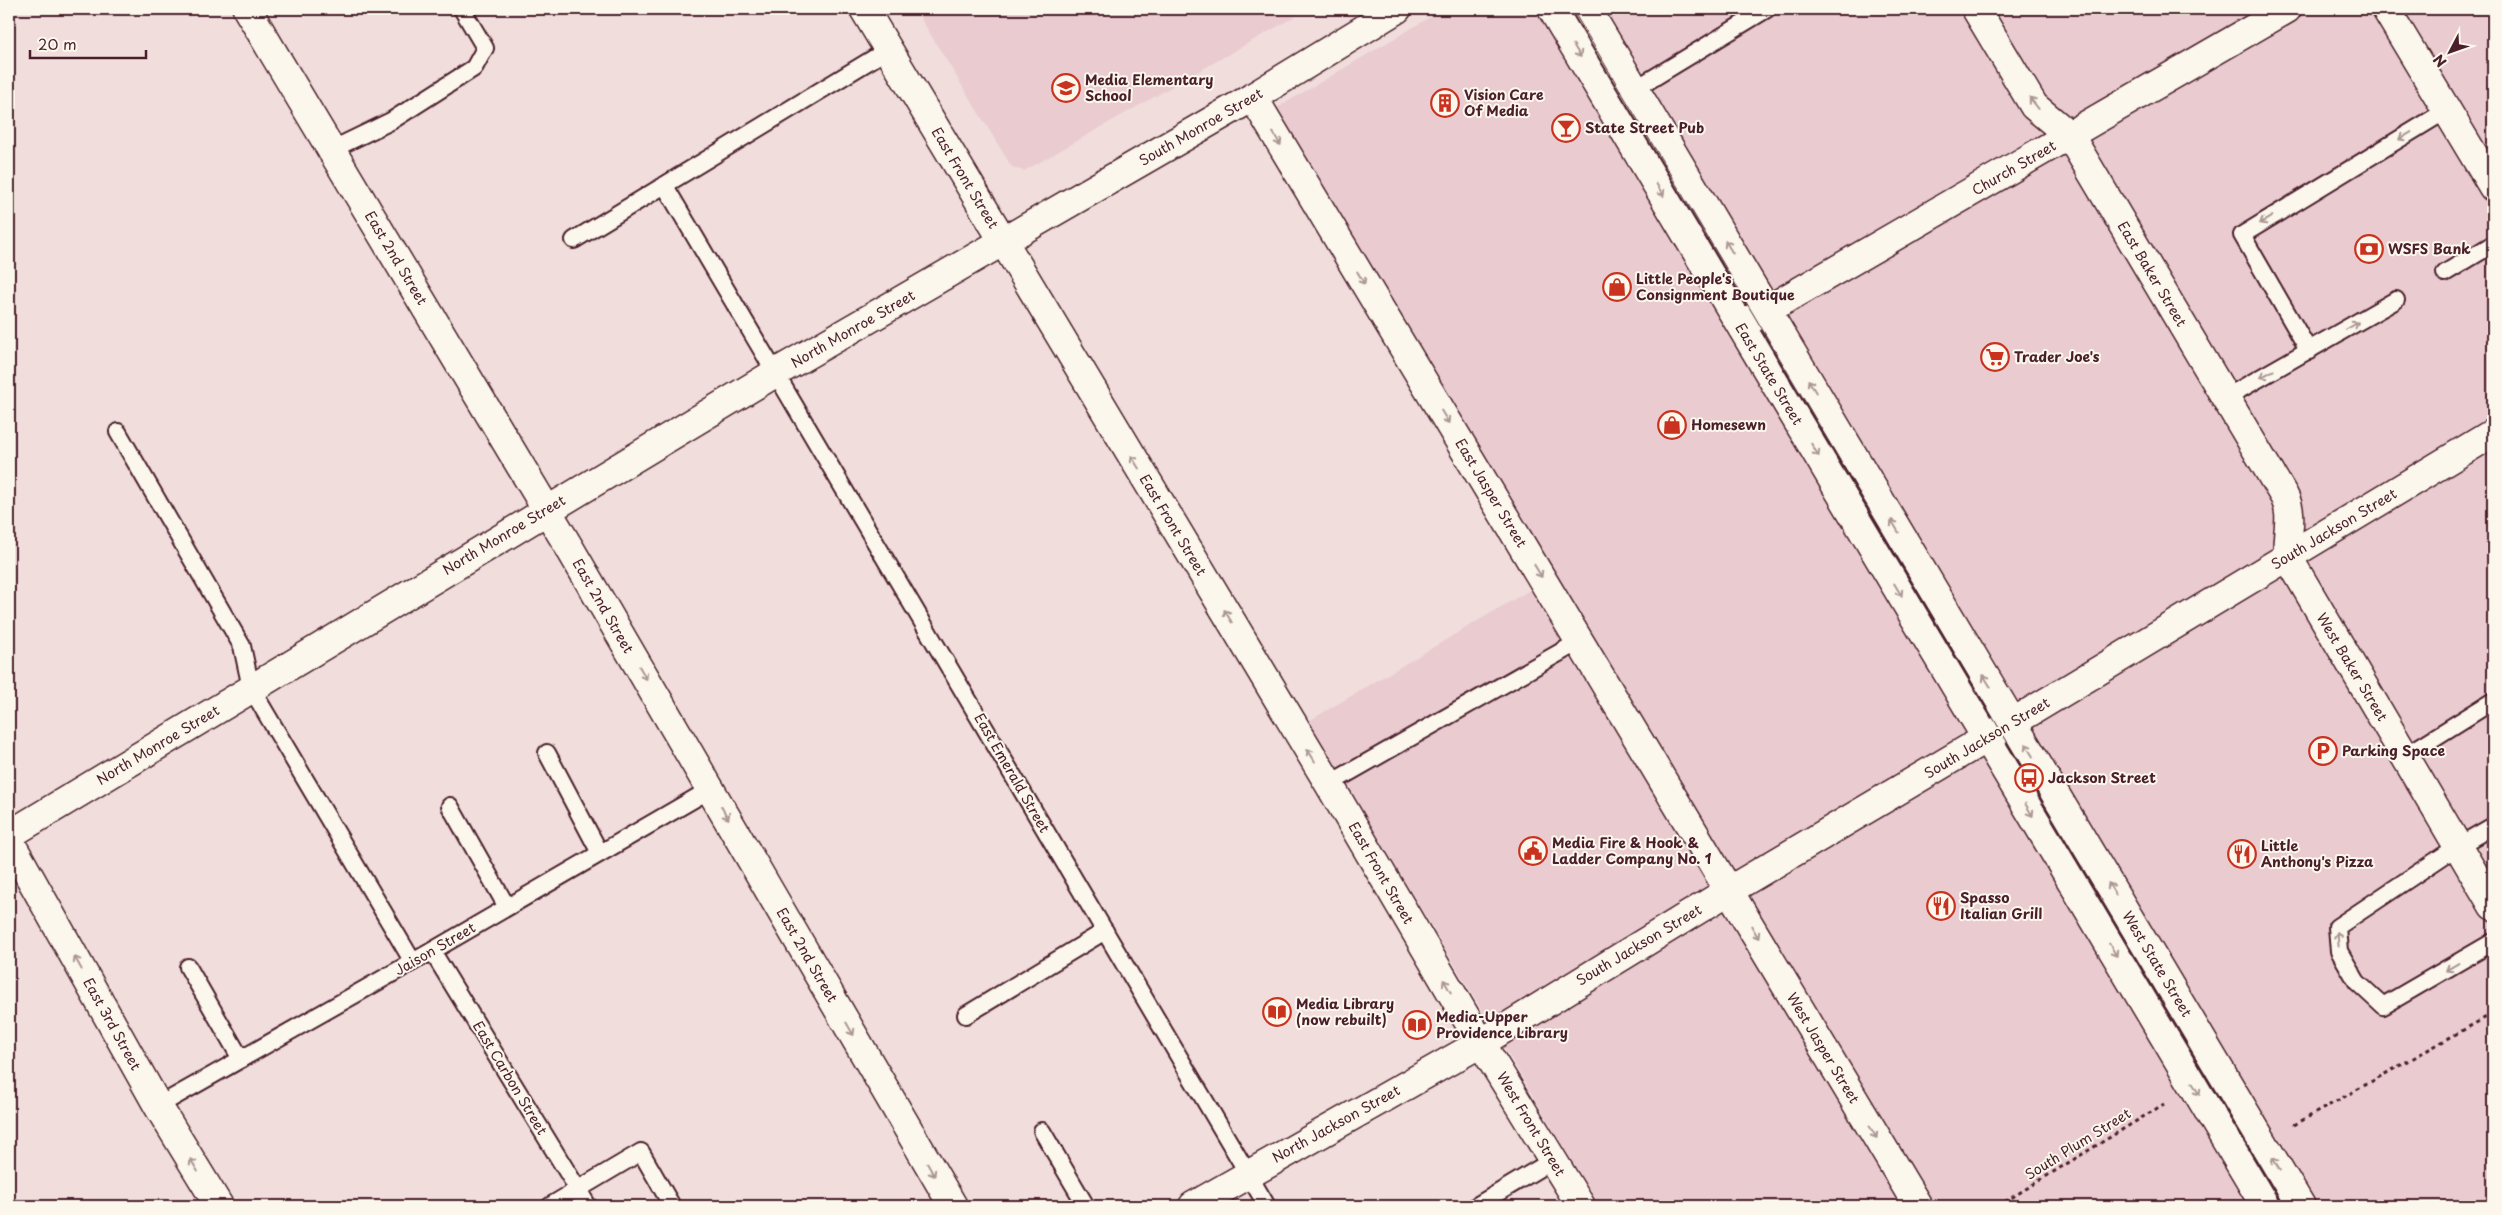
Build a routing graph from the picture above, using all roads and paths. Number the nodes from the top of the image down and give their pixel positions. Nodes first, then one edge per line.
1 (247, 9) edge
2 (462, 9) edge
3 (864, 9) edge
4 (1397, 9) edge
5 (1552, 9) edge
6 (1587, 9) edge
7 (1768, 9) edge
8 (1976, 9) edge
9 (2286, 9) edge
10 (2386, 9) edge
11 (889, 49) junction
12 (1635, 89) junction
13 (1253, 97) junction
14 (2447, 110) junction
15 (2070, 136) junction
16 (331, 150) junction
17 (665, 186) junction
18 (2493, 187) edge
19 (574, 240) dead end
20 (1004, 242) junction
21 (2493, 244) edge
22 (2445, 273) dead end
23 (2396, 300) dead end
24 (1766, 310) junction
25 (1741, 326) junction
26 (2310, 351) junction
27 (777, 372) junction
28 (2225, 398) junction
29 (118, 432) dead end
30 (2493, 433) edge
31 (547, 510) junction
32 (2288, 557) junction
33 (1580, 641) junction
34 (251, 688) junction
35 (2493, 701) edge
36 (2012, 722) junction
37 (1986, 738) junction
38 (547, 753) dead end
39 (2404, 756) junction
40 (1329, 784) junction
41 (711, 789) junction
42 (450, 806) dead end
43 (2493, 826) edge
44 (9, 835) edge
45 (9, 840) edge
46 (2458, 846) junction
47 (600, 853) junction
48 (1730, 890) junction
49 (2493, 906) edge
50 (507, 907) junction
51 (1104, 931) junction
52 (2493, 942) edge
53 (432, 951) junction
54 (413, 962) junction
55 (188, 967) dead end
56 (966, 1015) dead end
57 (2493, 1017) edge
58 (1481, 1043) junction
59 (241, 1059) junction
60 (2170, 1101) dead end
61 (158, 1106) junction
62 (2287, 1129) dead end
63 (1042, 1132) dead end
64 (1553, 1160) junction
65 (1247, 1174) junction
66 (578, 1189) junction
67 (219, 1206) edge
68 (550, 1206) edge
69 (588, 1206) edge
70 (672, 1206) edge
71 (953, 1206) edge
72 (1086, 1206) edge
73 (1193, 1206) edge
74 (1267, 1206) edge
75 (1476, 1206) edge
76 (1581, 1206) edge
77 (1918, 1206) edge
78 (1998, 1206) edge
79 (2265, 1206) edge
80 (2301, 1206) edge

1 - 16 street, East 2nd Street
2 - 16 lane
3 - 11 street, East Front Street
4 - 13 street, South Monroe Street
5 -> 25 street, East State Street
6 - 12 street
7 - 12 lane
15 -> 8 street, East Baker Street
9 - 15 street, Church Street
10 - 14 street
11 - 17 lane
11 - 20 street, East Front Street
24 -> 12 street
13 - 20 street, South Monroe Street
13 -> 33 street, East Jasper Street
14 - 18 street
14 -> 26 lane
15 - 24 street, Church Street
15 - 28 street, East Baker Street
16 - 31 street, East 2nd Street
17 - 19 lane
17 - 27 lane, East Emerald Street
20 - 27 street, North Monroe Street
40 -> 20 street, East Front Street
21 - 22 lane
26 -> 23 lane
24 - 25 street, Church Street
36 -> 24 street
25 -> 37 street, East State Street
26 -> 28 lane
27 - 31 street, North Monroe Street
27 - 51 lane, East Emerald Street
28 - 32 street, East Baker Street
29 - 34 lane
30 - 32 street, South Jackson Street
31 - 34 street, North Monroe Street
31 -> 41 street, East 2nd Street
32 - 36 street, South Jackson Street
32 - 39 street, West Baker Street
33 - 40 lane
33 - 48 street, East Jasper Street
34 - 44 street, North Monroe Street
34 - 54 lane
35 - 39 lane
36 - 37 street, South Jackson Street
80 -> 36 street, West State Street
37 - 48 street, South Jackson Street
37 -> 79 street
38 - 47 lane
39 - 46 street, West Baker Street
58 -> 40 street, East Front Street
41 - 47 lane, Jaison Street
41 -> 71 street, East 2nd Street
42 - 50 lane
43 - 46 lane
61 -> 45 street, East 3rd Street
46 - 49 street, West Baker Street
52 -> 46 lane
47 - 50 lane, Jaison Street
48 - 58 street, South Jackson Street
48 -> 77 street, West Jasper Street
50 - 53 lane, Jaison Street
51 - 56 lane
51 - 65 lane, East Emerald Street
53 - 54 lane, Jaison Street
53 - 66 lane, East Carbon Street
54 - 59 lane, Jaison Street
55 - 59 lane
57 - 62 path
58 - 64 street, West Front Street
58 - 65 street, North Jackson Street
59 - 61 lane, Jaison Street
60 - 78 path, South Plum Street
67 -> 61 street, East 3rd Street
63 - 72 lane
64 - 75 lane
64 - 76 street, West Front Street
65 - 73 street, North Jackson Street
65 - 74 lane, East Emerald Street
66 - 68 lane
66 - 69 lane, East Carbon Street
66 - 70 lane

